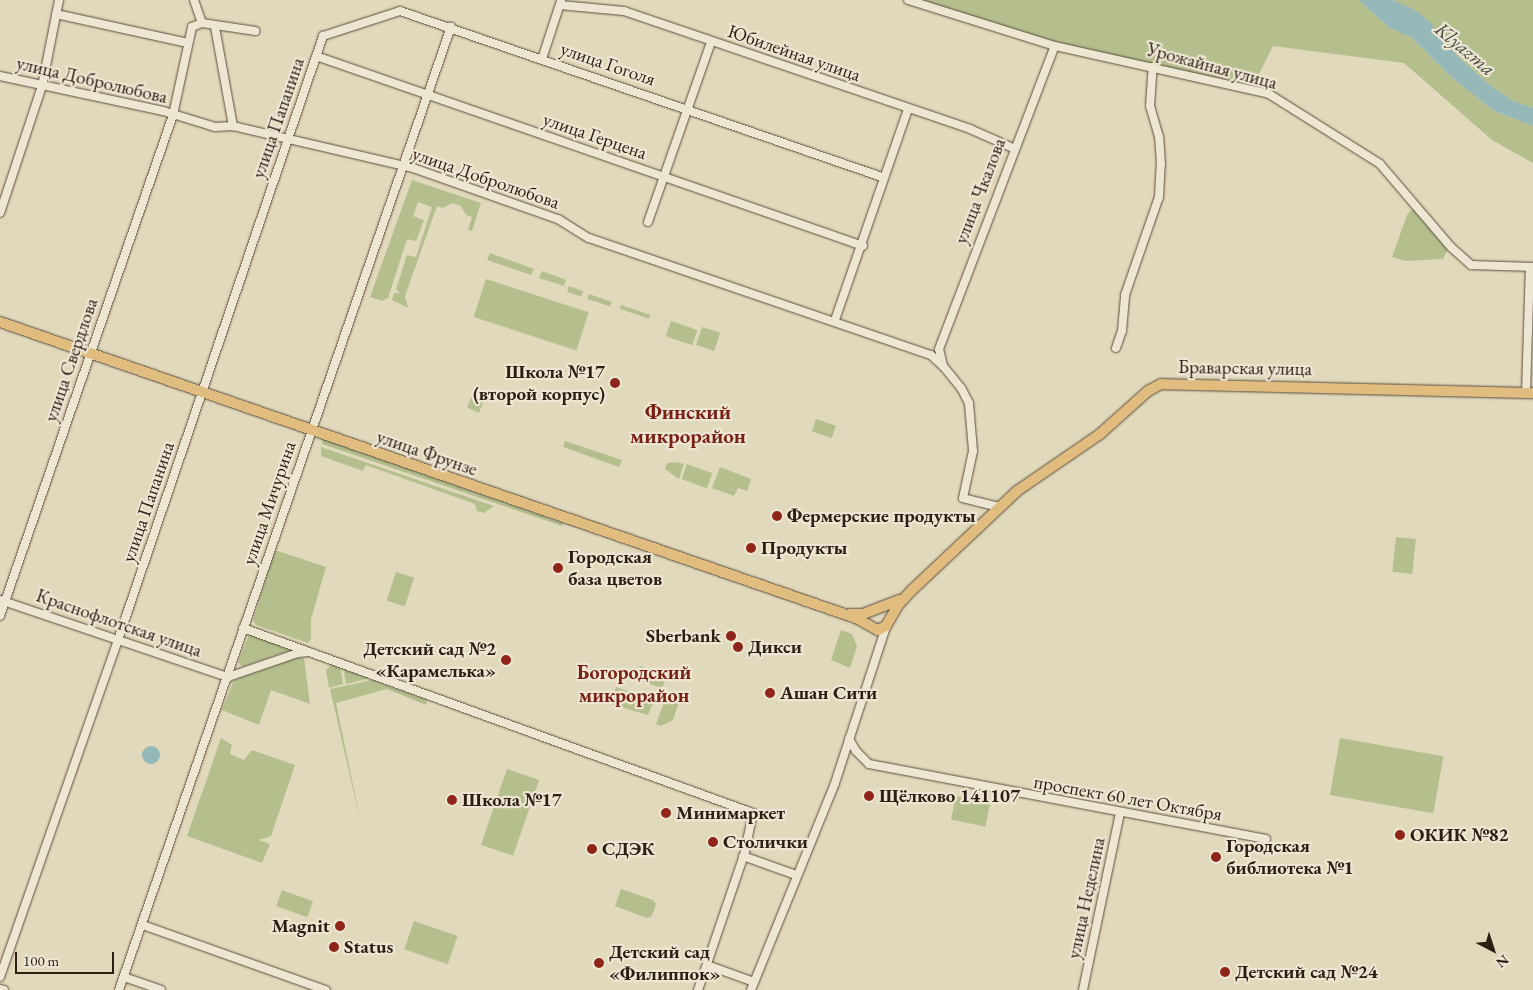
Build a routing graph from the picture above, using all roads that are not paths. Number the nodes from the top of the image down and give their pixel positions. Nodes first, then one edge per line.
1 (59, 0) edge
2 (194, 0) edge
3 (908, 0) edge
4 (561, 2) edge
5 (56, 14) junction
6 (202, 23) junction
7 (215, 27) junction
8 (451, 27) junction
9 (255, 31) dead end
10 (323, 36) joint
11 (711, 42) junction
12 (188, 43) junction
13 (1058, 47) junction
14 (316, 56) junction
15 (542, 59) junction
16 (1153, 67) junction
17 (0, 76) edge
18 (42, 86) junction
19 (427, 95) junction
20 (688, 108) junction
21 (908, 109) junction
22 (174, 115) junction
23 (233, 126) junction
24 (289, 138) junction
25 (1013, 148) junction
26 (404, 166) junction
27 (663, 177) junction
28 (882, 177) junction
29 (0, 213) edge
30 (648, 222) dead end
31 (863, 246) junction
32 (1532, 267) edge
33 (835, 320) junction
34 (0, 322) edge
35 (1116, 348) dead end
36 (91, 354) junction
37 (943, 366) junction
38 (201, 393) junction
39 (1529, 393) edge
40 (311, 432) junction
41 (999, 507) junction
42 (912, 590) junction
43 (3, 601) edge
44 (880, 608) junction
45 (869, 612) junction
46 (844, 614) junction
47 (0, 616) edge
48 (887, 623) junction
49 (871, 627) junction
50 (243, 628) junction
51 (118, 640) junction
52 (878, 644) junction
53 (315, 652) junction
54 (228, 677) junction
55 (849, 739) junction
56 (1120, 813) junction
57 (1266, 839) dead end
58 (743, 856) junction
59 (796, 875) junction
60 (143, 925) junction
61 (707, 965) junction
62 (124, 976) junction
63 (0, 977) edge
64 (754, 982) junction
65 (0, 989) edge
66 (4, 990) edge
67 (119, 990) edge
68 (161, 990) edge
69 (326, 990) edge
70 (698, 990) edge
71 (751, 990) edge
72 (1083, 990) edge

1 - 5 street
2 - 6 street
3 - 13 street, Урожайная улица
4 - 11 street, Юбилейная улица
4 - 15 street, Юбилейная улица
5 - 12 street
5 - 18 street
6 - 7 street
6 - 12 street, улица Свердлова
7 - 9 street
7 - 23 street
8 - 10 street, улица Гоголя
8 - 15 street, улица Гоголя
8 - 19 street, улица Мичурина
10 - 14 street, улица Папанина
11 - 20 street
11 - 21 street, Юбилейная улица
12 - 22 street, улица Свердлова
13 - 16 street, Урожайная улица
13 - 25 street, улица Чкалова
14 - 19 street, улица Герцена
14 - 24 street, улица Папанина
15 - 20 street, улица Гоголя
16 - 32 street, Урожайная улица
16 - 35 street
17 - 18 street, улица Добролюбова
18 - 22 street, улица Добролюбова
18 - 29 street
19 - 26 street, улица Мичурина
19 - 27 street, улица Герцена
20 - 27 street
20 - 28 street, улица Гоголя
21 - 25 street, Юбилейная улица
21 - 28 street
22 - 23 street, улица Добролюбова
22 - 36 street, улица Свердлова
23 - 24 street, улица Добролюбова
24 - 26 street, улица Добролюбова
24 - 38 street, улица Папанина
25 - 37 street, улица Чкалова
26 - 33 street, улица Добролюбова
26 - 40 street, улица Мичурина
27 - 30 street
27 - 31 street, улица Герцена
28 - 31 street
31 - 33 street
32 - 39 street
33 - 37 street, улица Добролюбова
34 - 36 main road, улица Фрунзе
36 - 38 main road, улица Фрунзе
36 - 43 street, улица Свердлова
37 - 41 street
38 - 40 main road, улица Фрунзе
38 - 51 street, улица Папанина
39 - 41 main road, Браварская улица
40 - 46 main road, улица Фрунзе
40 - 50 street, улица Мичурина
41 - 42 main road, Браварская улица
42 - 44 main road
42 - 48 main road
43 - 47 street, улица Свердлова
43 - 51 street, Краснофлотская улица
44 - 45 main road
44 - 48 main road
45 - 46 main road
45 - 49 main road
46 - 49 main road, улица Фрунзе
48 - 49 main road
48 - 52 street
49 - 52 street
50 - 53 street
50 - 54 street, улица Мичурина
51 - 54 street, Краснофлотская улица
51 - 63 street, улица Папанина
52 - 55 street
53 - 54 street
53 - 58 street
54 - 60 street, улица Мичурина
55 - 56 street, проспект 60 лет Октября
55 - 59 street
56 - 57 street, проспект 60 лет Октября
56 - 72 street, улица Неделина
58 - 59 street
58 - 61 street
59 - 64 street
60 - 62 street, улица Мичурина
60 - 69 street
61 - 64 street
61 - 70 street
62 - 67 street, улица Мичурина
62 - 68 street
64 - 71 street
65 - 66 street

